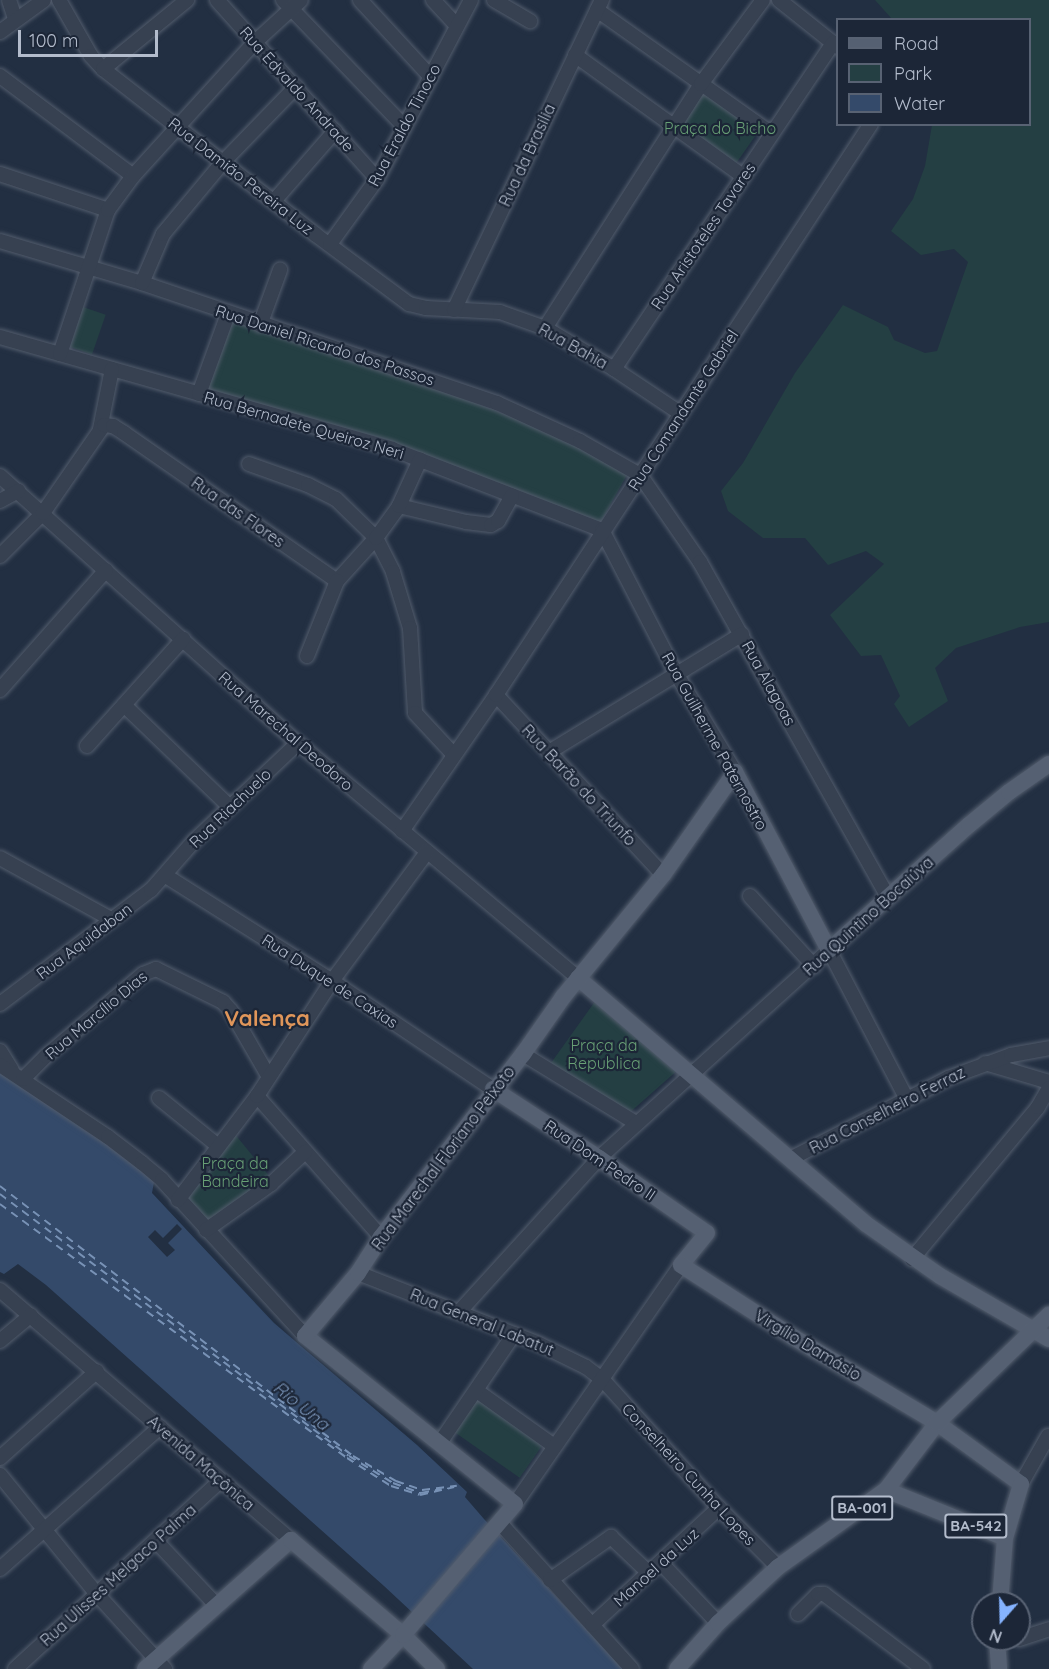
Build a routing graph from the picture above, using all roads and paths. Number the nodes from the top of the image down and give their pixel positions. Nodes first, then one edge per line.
1 (9, 0) edge
2 (44, 0) edge
3 (58, 0) edge
4 (187, 0) edge
5 (217, 0) edge
6 (360, 0) edge
7 (432, 0) edge
8 (471, 0) edge
9 (494, 0) edge
10 (763, 0) edge
11 (779, 0) edge
12 (292, 3) edge
13 (599, 5) edge
14 (15, 19) junction
15 (530, 21) dead end
16 (456, 25) junction
17 (0, 32) edge
18 (255, 42) junction
19 (835, 45) edge
20 (574, 55) junction
21 (103, 69) junction
22 (0, 76) edge
23 (430, 76) junction
24 (701, 84) junction
25 (296, 87) junction
26 (404, 126) junction
27 (673, 126) junction
28 (870, 126) edge
29 (177, 127) junction
30 (335, 131) junction
31 (772, 134) junction
32 (223, 162) junction
33 (0, 174) edge
34 (133, 176) junction
35 (743, 176) junction
36 (376, 179) junction
37 (274, 201) junction
38 (108, 210) junction
39 (0, 241) edge
40 (330, 244) junction
41 (89, 267) junction
42 (280, 270) dead end
43 (142, 283) junction
44 (454, 310) junction
45 (228, 314) junction
46 (260, 325) junction
47 (544, 328) junction
48 (0, 337) edge
49 (60, 354) junction
50 (112, 369) junction
51 (614, 369) junction
52 (199, 394) junction
53 (680, 413) junction
54 (100, 429) junction
55 (420, 460) junction
56 (249, 464) dead end
57 (640, 475) junction
58 (0, 476) edge
59 (18, 491) junction
60 (512, 496) junction
61 (0, 501) edge
62 (399, 506) junction
63 (43, 513) junction
64 (602, 530) junction
65 (376, 538) junction
66 (0, 556) edge
67 (106, 570) junction
68 (337, 581) junction
69 (742, 634) junction
70 (183, 639) junction
71 (308, 656) dead end
72 (677, 675) junction
73 (0, 690) edge
74 (496, 695) junction
75 (124, 705) junction
76 (298, 742) junction
77 (87, 746) dead end
78 (549, 752) junction
79 (454, 755) junction
80 (1049, 764) edge
81 (735, 772) junction
82 (229, 806) junction
83 (402, 831) junction
84 (427, 852) junction
85 (0, 858) edge
86 (663, 874) junction
87 (166, 876) junction
88 (750, 896) dead end
89 (888, 897) junction
90 (111, 919) junction
91 (829, 950) junction
92 (814, 966) junction
93 (578, 978) junction
94 (332, 981) junction
95 (0, 1004) edge
96 (1049, 1048) edge
97 (0, 1051) edge
98 (523, 1054) junction
99 (985, 1063) junction
100 (0, 1065) edge
101 (693, 1074) junction
102 (19, 1077) junction
103 (269, 1077) junction
104 (1049, 1082) edge
105 (1049, 1088) edge
106 (493, 1089) junction
107 (257, 1096) junction
108 (159, 1098) dead end
109 (907, 1099) junction
110 (636, 1124) junction
111 (218, 1146) junction
112 (305, 1152) junction
113 (599, 1158) junction
114 (790, 1160) junction
115 (178, 1200) junction
116 (206, 1230) junction
117 (381, 1237) junction
118 (912, 1259) junction
119 (681, 1265) junction
120 (358, 1273) junction
121 (0, 1290) edge
122 (459, 1312) junction
123 (31, 1315) junction
124 (1049, 1315) edge
125 (1034, 1331) junction
126 (514, 1334) junction
127 (305, 1336) junction
128 (1049, 1339) edge
129 (0, 1341) edge
130 (97, 1371) junction
131 (602, 1379) junction
132 (477, 1391) junction
133 (937, 1423) junction
134 (160, 1427) junction
135 (1048, 1436) edge
136 (439, 1444) junction
137 (554, 1446) junction
138 (0, 1458) edge
139 (0, 1475) edge
140 (220, 1481) junction
141 (1021, 1484) junction
142 (886, 1491) junction
143 (515, 1504) junction
144 (719, 1508) junction
145 (497, 1525) junction
146 (44, 1529) junction
147 (1005, 1538) junction
148 (291, 1540) junction
149 (156, 1541) junction
150 (661, 1563) junction
151 (778, 1567) junction
152 (0, 1569) edge
153 (650, 1573) junction
154 (550, 1580) junction
155 (1001, 1591) edge
156 (96, 1593) junction
157 (216, 1605) junction
158 (798, 1614) dead end
159 (718, 1623) junction
160 (592, 1625) junction
161 (1049, 1629) edge
162 (404, 1635) junction
163 (1031, 1635) edge
164 (998, 1651) edge
165 (155, 1666) edge
166 (15, 1669) edge
167 (370, 1669) edge
168 (437, 1669) edge
169 (632, 1669) edge
170 (676, 1669) edge
171 (923, 1669) edge
172 (999, 1669) edge

1 - 14 street
2 - 14 street
3 - 21 street, Rua Damião Pereira Luz
4 - 21 street
5 - 18 street, Rua Edvaldo Andrade
6 - 23 street
7 - 16 street
8 - 16 street, Rua Eraldo Tinoco
9 - 15 street
10 - 24 street
11 - 19 street
12 - 18 street
12 - 26 street
13 - 20 street, Rua da Brasilia
13 - 24 street
14 - 17 street
16 - 23 street, Rua Eraldo Tinoco
18 - 25 street, Rua Edvaldo Andrade
18 - 29 street
19 - 31 street, Rua Aristoteles Tavares
20 - 27 street
20 - 44 street, Rua da Brasilia
21 - 29 street, Rua Damião Pereira Luz
22 - 34 street
23 - 26 street, Rua Eraldo Tinoco
24 - 27 street
24 - 31 street
25 - 30 street, Rua Edvaldo Andrade
25 - 32 street
26 - 36 street, Rua Eraldo Tinoco
27 - 35 street
27 - 47 street
28 - 53 street, Rua Comandante Gabriel
29 - 32 street, Rua Damião Pereira Luz
29 - 34 street
30 - 36 street, Rua Edvaldo Andrade
30 - 37 street
31 - 35 street, Rua Aristoteles Tavares
32 - 37 street, Rua Damião Pereira Luz
32 - 43 street
33 - 38 street
34 - 38 street
35 - 51 street, Rua Aristoteles Tavares
36 - 40 street, Rua Eraldo Tinoco
37 - 40 street, Rua Damião Pereira Luz
38 - 41 street
39 - 41 street, Rua Daniel Ricardo dos Passos
40 - 44 street, Rua Damião Pereira Luz
41 - 43 street, Rua Daniel Ricardo dos Passos
41 - 49 street
42 - 46 street
43 - 45 street, Rua Daniel Ricardo dos Passos
44 - 47 street, Rua Bahia
45 - 46 street, Rua Daniel Ricardo dos Passos
45 - 52 street
46 - 57 street, Rua Daniel Ricardo dos Passos
47 - 51 street, Rua Bahia
48 - 49 street, Rua Bernadete Queiroz Neri
49 - 50 street, Rua Bernadete Queiroz Neri
50 - 52 street, Rua Bernadete Queiroz Neri
50 - 54 street
51 - 53 street, Rua Bahia
52 - 55 street, Rua Bernadete Queiroz Neri
53 - 57 street, Rua Comandante Gabriel
54 - 63 street
54 - 68 street, Rua das Flores
55 - 60 street, Rua Bernadete Queiroz Neri
55 - 62 street
56 - 65 street
57 - 64 street, Rua Comandante Gabriel
57 - 69 street, Rua Alagoas
58 - 59 street, Rua Marechal Deodoro
59 - 61 street
59 - 63 street, Rua Marechal Deodoro
60 - 62 street
60 - 64 street, Rua Bernadete Queiroz Neri
62 - 65 street
63 - 66 street
63 - 67 street, Rua Marechal Deodoro
64 - 72 street, Rua Guilherme Paternostro
64 - 74 street, Rua Comandante Gabriel
65 - 68 street
65 - 79 street
67 - 70 street, Rua Marechal Deodoro
67 - 73 street
68 - 71 street
69 - 72 street
69 - 89 street, Rua Alagoas
70 - 75 street
70 - 76 street, Rua Marechal Deodoro
72 - 78 street
72 - 81 street, Rua Guilherme Paternostro
74 - 78 street, Rua Barão do Triunfo
74 - 79 street, Rua Comandante Gabriel
75 - 77 street
75 - 82 street
76 - 82 street, Rua Riachuelo
76 - 83 street, Rua Marechal Deodoro
78 - 86 street, Rua Barão do Triunfo
79 - 83 street, Rua Comandante Gabriel
80 - 89 main road, Rua Quintino Bocaiúva
81 - 86 main road, Rua Marechal Floriano Peixoto
81 - 91 main road, Rua Guilherme Paternostro
82 - 87 street, Rua Riachuelo
83 - 84 street, Rua Marechal Deodoro
84 - 93 street, Rua Marechal Deodoro
84 - 94 street
85 - 90 street
86 - 93 main road, Rua Marechal Floriano Peixoto
87 - 90 street, Rua Aquidaban
87 - 94 street, Rua Duque de Caxias
88 - 92 street
89 - 91 main road, Rua Quintino Bocaiúva
90 - 95 street, Rua Aquidaban
91 - 92 street, Rua Quintino Bocaiúva
91 - 109 street
92 - 101 street, Rua Quintino Bocaiúva
93 - 98 main road, Rua Marechal Floriano Peixoto
93 - 101 main road
94 - 103 street
94 - 106 street, Rua Duque de Caxias
96 - 99 street, Rua Conselheiro Ferraz
97 - 102 street
98 - 106 main road, Rua Marechal Floriano Peixoto
98 - 110 street
99 - 104 street
99 - 109 street, Rua Conselheiro Ferraz
100 - 102 street
101 - 110 street, Rua Quintino Bocaiúva
101 - 114 main road
102 - 103 street, Rua Marcílio Dias
102 - 115 street
103 - 107 street
105 - 118 street
106 - 113 main road, Rua Dom Pedro II
106 - 117 main road, Rua Marechal Floriano Peixoto
107 - 111 street
107 - 112 street
108 - 111 street
109 - 114 street, Rua Conselheiro Ferraz
110 - 113 street, Rua Quintino Bocaiúva
111 - 115 street
112 - 116 street
112 - 117 street
113 - 119 main road, Rua Dom Pedro II
113 - 122 street, Rua Quintino Bocaiúva
114 - 118 main road
115 - 116 street
116 - 127 street
117 - 120 main road, Rua Marechal Floriano Peixoto
118 - 125 main road
119 - 131 street
119 - 133 main road, Virgílio Damásio
120 - 122 street, Rua General Labatut
120 - 127 main road, Rua Marechal Floriano Peixoto
121 - 123 street, Avenida Maçônica
122 - 126 street, Rua General Labatut
123 - 129 street
123 - 130 street, Avenida Maçônica
124 - 125 main road, BA-001
125 - 128 main road
125 - 133 main road, BA-001
126 - 131 street, Rua General Labatut
126 - 132 street
127 - 136 main road
130 - 134 street, Avenida Maçônica
130 - 138 street
131 - 137 street
131 - 144 street, Conselheiro Cunha Lopes
132 - 136 street
132 - 137 street
133 - 141 main road, Virgílio Damásio
133 - 142 main road, BA-001
134 - 140 street, Avenida Maçônica
134 - 146 street
135 - 141 street
136 - 143 main road
137 - 143 street
139 - 146 street
140 - 148 street, Avenida Maçônica
140 - 149 street, Rua Ulisses Melgaco Palma
141 - 147 main road
142 - 147 main road, BA-542
142 - 151 main road, BA-001
143 - 145 main road
144 - 150 street, Manoel da Luz
144 - 151 street, Conselheiro Cunha Lopes
145 - 154 street
145 - 162 main road
146 - 152 street
146 - 156 street
147 - 155 main road, BA-542
148 - 157 main road
148 - 162 main road, Avenida Maçônica
149 - 156 street, Rua Ulisses Melgaco Palma
149 - 157 street
150 - 153 street, Manoel da Luz
150 - 159 street
151 - 159 main road, BA-001
153 - 154 street
153 - 160 street, Manoel da Luz
154 - 160 street
156 - 165 street
156 - 166 street, Rua Ulisses Melgaco Palma
157 - 165 main road
158 - 171 street
159 - 170 main road, BA-001
160 - 169 street
161 - 163 street
162 - 167 main road
162 - 168 main road, Avenida Maçônica
164 - 172 main road

